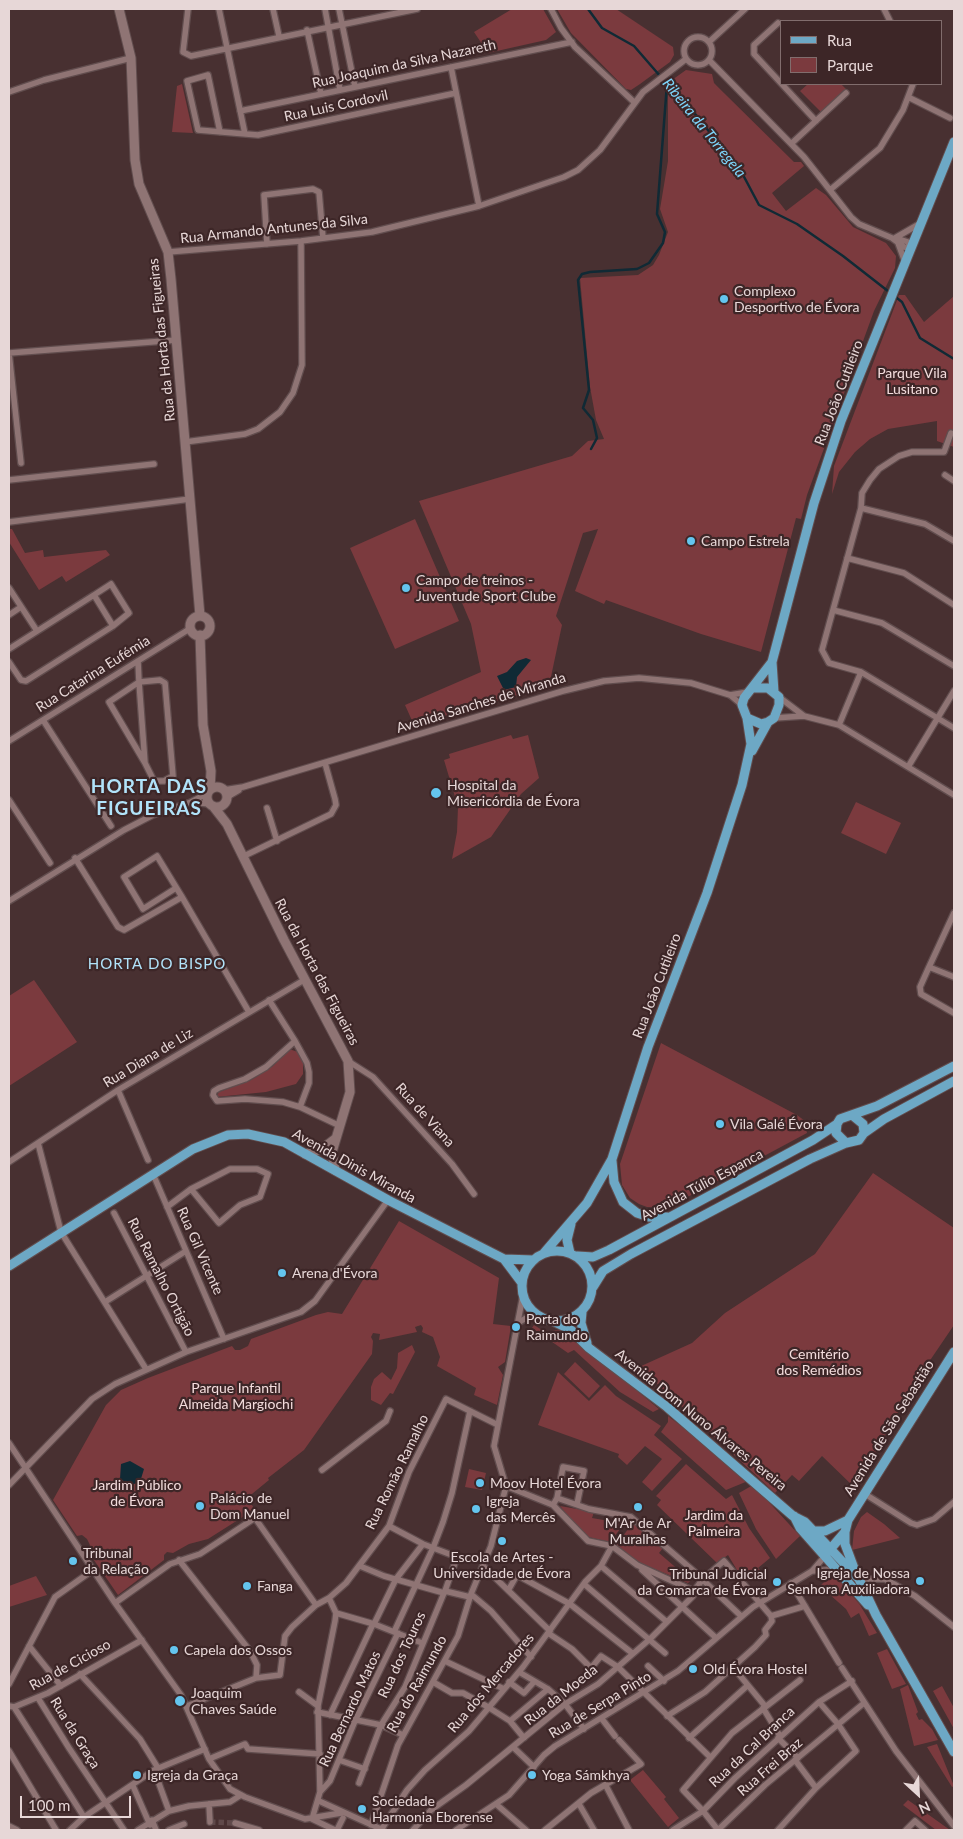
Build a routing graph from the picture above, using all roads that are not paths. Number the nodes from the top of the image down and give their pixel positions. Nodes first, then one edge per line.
1 (119, 9) edge
2 (188, 9) edge
3 (219, 9) edge
4 (273, 9) edge
5 (325, 9) edge
6 (339, 9) edge
7 (417, 9) edge
8 (551, 9) edge
9 (745, 9) edge
10 (392, 11) edge
11 (778, 23) dead end
12 (342, 24) junction
13 (328, 26) junction
14 (307, 30) junction
15 (279, 36) junction
16 (572, 42) junction
17 (709, 42) junction
18 (227, 48) junction
19 (131, 58) junction
20 (686, 59) junction
21 (709, 60) junction
22 (451, 67) junction
23 (780, 82) edge
24 (783, 85) edge
25 (913, 85) edge
26 (355, 87) junction
27 (340, 90) junction
28 (9, 92) edge
29 (456, 93) junction
30 (846, 93) dead end
31 (321, 94) junction
32 (908, 97) junction
33 (634, 102) junction
34 (240, 111) junction
35 (950, 118) dead end
36 (816, 121) junction
37 (220, 132) junction
38 (245, 134) junction
39 (954, 142) edge
40 (792, 143) junction
41 (830, 190) junction
42 (479, 206) junction
43 (922, 221) junction
44 (324, 238) junction
45 (895, 240) junction
46 (302, 241) junction
47 (267, 244) junction
48 (911, 248) junction
49 (168, 252) junction
50 (906, 263) junction
51 (177, 340) junction
52 (9, 353) edge
53 (951, 433) dead end
54 (185, 442) junction
55 (21, 464) dead end
56 (154, 464) dead end
57 (945, 474) dead end
58 (9, 480) edge
59 (954, 481) edge
60 (190, 499) junction
61 (861, 508) junction
62 (9, 522) edge
63 (954, 541) edge
64 (846, 558) junction
65 (9, 588) edge
66 (94, 595) junction
67 (954, 605) edge
68 (21, 607) junction
69 (833, 610) junction
70 (9, 615) edge
71 (200, 616) junction
72 (113, 626) junction
73 (191, 628) junction
74 (37, 631) junction
75 (200, 635) junction
76 (9, 649) edge
77 (138, 661) junction
78 (9, 662) edge
79 (772, 662) junction
80 (954, 666) edge
81 (861, 672) junction
82 (140, 682) junction
83 (751, 690) junction
84 (954, 692) edge
85 (776, 694) junction
86 (730, 695) junction
87 (742, 705) junction
88 (804, 716) junction
89 (747, 718) junction
90 (938, 718) junction
91 (43, 720) junction
92 (771, 720) junction
93 (839, 725) junction
94 (954, 728) edge
95 (9, 742) edge
96 (750, 753) junction
97 (145, 763) junction
98 (324, 763) junction
99 (908, 767) junction
100 (210, 771) junction
101 (209, 792) junction
102 (224, 795) junction
103 (954, 795) edge
104 (9, 800) edge
105 (191, 802) junction
106 (212, 805) junction
107 (266, 808) dead end
108 (227, 824) junction
109 (111, 826) dead end
110 (278, 841) junction
111 (242, 857) junction
112 (75, 858) junction
113 (50, 863) dead end
114 (176, 888) junction
115 (182, 897) junction
116 (9, 901) edge
117 (954, 913) edge
118 (929, 966) junction
119 (954, 977) edge
120 (304, 980) junction
121 (269, 1000) junction
122 (249, 1012) junction
123 (954, 1013) edge
124 (295, 1041) junction
125 (348, 1060) junction
126 (954, 1066) edge
127 (954, 1081) edge
128 (118, 1090) junction
129 (300, 1107) junction
130 (852, 1115) junction
131 (837, 1124) junction
132 (340, 1126) junction
133 (864, 1134) junction
134 (335, 1138) junction
135 (38, 1143) junction
136 (846, 1143) junction
137 (305, 1154) junction
138 (148, 1160) dead end
139 (612, 1160) junction
140 (9, 1162) edge
141 (322, 1164) junction
142 (335, 1170) junction
143 (153, 1174) junction
144 (192, 1189) junction
145 (474, 1194) dead end
146 (388, 1200) junction
147 (167, 1207) junction
148 (114, 1212) dead end
149 (673, 1216) junction
150 (572, 1220) junction
151 (61, 1232) junction
152 (186, 1251) junction
153 (544, 1253) junction
154 (573, 1254) junction
155 (504, 1259) junction
156 (533, 1260) junction
157 (9, 1266) edge
158 (147, 1275) junction
159 (522, 1283) junction
160 (593, 1286) junction
161 (523, 1295) junction
162 (105, 1302) junction
163 (582, 1312) junction
164 (538, 1316) junction
165 (553, 1321) junction
166 (518, 1323) junction
167 (224, 1338) junction
168 (590, 1348) junction
169 (186, 1352) junction
170 (954, 1352) edge
171 (146, 1369) junction
172 (390, 1411) dead end
173 (470, 1411) junction
174 (498, 1425) junction
175 (9, 1443) edge
176 (24, 1468) junction
177 (322, 1470) dead end
178 (9, 1485) edge
179 (506, 1486) junction
180 (865, 1494) junction
181 (556, 1498) junction
182 (954, 1502) edge
183 (577, 1504) junction
184 (553, 1505) junction
185 (794, 1516) junction
186 (848, 1520) junction
187 (389, 1526) junction
188 (814, 1530) junction
189 (845, 1532) junction
190 (423, 1544) junction
191 (612, 1546) junction
192 (433, 1548) junction
193 (828, 1552) junction
194 (179, 1560) junction
195 (637, 1565) junction
196 (360, 1566) junction
197 (483, 1566) junction
198 (601, 1566) junction
199 (93, 1570) junction
200 (812, 1570) junction
201 (843, 1575) junction
202 (877, 1578) junction
203 (396, 1579) junction
204 (858, 1579) junction
205 (703, 1580) junction
206 (791, 1583) junction
207 (416, 1584) junction
208 (584, 1584) junction
209 (509, 1589) junction
210 (694, 1591) junction
211 (445, 1592) junction
212 (470, 1595) junction
213 (868, 1596) junction
214 (329, 1598) junction
215 (115, 1602) junction
216 (758, 1602) junction
217 (570, 1604) junction
218 (316, 1605) junction
219 (805, 1606) junction
220 (682, 1608) junction
221 (336, 1613) junction
222 (876, 1615) junction
223 (741, 1616) junction
224 (771, 1616) junction
225 (667, 1622) junction
226 (373, 1624) junction
227 (954, 1627) edge
228 (549, 1632) junction
229 (396, 1633) junction
230 (715, 1637) junction
231 (650, 1639) junction
232 (142, 1640) junction
233 (422, 1643) junction
234 (29, 1646) junction
235 (632, 1653) junction
236 (665, 1653) dead end
237 (531, 1657) junction
238 (445, 1661) junction
239 (648, 1666) dead end
240 (616, 1667) junction
241 (733, 1667) junction
242 (519, 1672) junction
243 (80, 1674) junction
244 (256, 1678) junction
245 (800, 1680) dead end
246 (664, 1681) junction
247 (852, 1681) junction
248 (434, 1682) junction
249 (509, 1682) junction
250 (534, 1682) junction
251 (9, 1684) edge
252 (61, 1686) junction
253 (747, 1686) junction
254 (504, 1689) junction
255 (548, 1689) junction
256 (298, 1692) dead end
257 (645, 1693) junction
258 (38, 1698) junction
259 (819, 1702) junction
260 (864, 1703) junction
261 (565, 1704) junction
262 (187, 1706) junction
263 (11, 1707) edge
264 (488, 1707) junction
265 (764, 1707) junction
266 (318, 1709) junction
267 (330, 1715) junction
268 (667, 1716) junction
269 (602, 1719) junction
270 (355, 1721) junction
271 (510, 1721) junction
272 (838, 1724) junction
273 (381, 1725) junction
274 (584, 1729) junction
275 (403, 1735) junction
276 (779, 1737) junction
277 (524, 1738) junction
278 (689, 1738) junction
279 (513, 1747) junction
280 (205, 1749) junction
281 (248, 1749) junction
282 (9, 1751) edge
283 (954, 1752) edge
284 (320, 1754) junction
285 (251, 1757) dead end
286 (710, 1758) junction
287 (209, 1759) junction
288 (796, 1759) junction
289 (339, 1760) junction
290 (534, 1767) junction
291 (156, 1769) junction
292 (365, 1770) junction
293 (359, 1782) dead end
294 (605, 1784) junction
295 (133, 1786) junction
296 (816, 1788) junction
297 (320, 1792) junction
298 (241, 1795) junction
299 (319, 1801) junction
300 (105, 1804) junction
301 (210, 1804) junction
302 (496, 1804) junction
303 (579, 1804) junction
304 (169, 1811) junction
305 (703, 1811) junction
306 (342, 1815) junction
307 (84, 1817) junction
308 (310, 1819) junction
309 (151, 1822) junction
310 (210, 1822) dead end
311 (235, 1823) tunnel mouth
312 (184, 1824) dead end
313 (371, 1825) junction
314 (9, 1826) edge
315 (954, 1826) edge
316 (17, 1830) edge
317 (56, 1830) edge
318 (70, 1830) edge
319 (124, 1830) edge
320 (138, 1830) edge
321 (156, 1830) edge
322 (169, 1830) edge
323 (259, 1830) edge
324 (336, 1830) edge
325 (382, 1830) edge
326 (413, 1830) edge
327 (456, 1830) edge
328 (526, 1830) edge
329 (545, 1830) edge
330 (594, 1830) edge
331 (629, 1830) edge
332 (673, 1830) edge
333 (718, 1830) edge
334 (778, 1830) edge
335 (906, 1830) edge
336 (925, 1830) edge

1 - 19 street, Rua da Horta das Figueiras
2 - 18 street
3 - 18 street
4 - 15 street
5 - 13 street
6 - 12 street
7 - 10 street
8 - 16 street
9 - 17 street
10 - 12 street
11 - 23 street
12 - 13 street
12 - 26 street
13 - 14 street
13 - 27 street
14 - 15 street
14 - 31 street
15 - 18 street
16 - 22 street, Rua Joaquim da Silva Nazareth
16 - 33 street
17 - 20 street
17 - 21 street
18 - 34 street
19 - 28 street
19 - 49 street, Rua da Horta das Figueiras
20 - 21 street
20 - 33 street, Rua Armando Antunes da Silva
21 - 40 street
22 - 26 street, Rua Joaquim da Silva Nazareth
22 - 29 street
24 - 36 street
25 - 32 street
26 - 27 street, Rua Joaquim da Silva Nazareth
27 - 31 street, Rua Joaquim da Silva Nazareth
29 - 38 street, Rua Luis Cordovil
29 - 42 street
30 - 36 street
31 - 34 street, Rua Joaquim da Silva Nazareth
32 - 35 street
32 - 41 street
33 - 42 street, Rua Armando Antunes da Silva
34 - 38 street
36 - 40 street
37 - 37 street, Rua Luis Cordovil
37 - 38 street, Rua Luis Cordovil
39 - 43 main road, Rua João Cutileiro
40 - 41 street
41 - 45 street
42 - 44 street, Rua Armando Antunes da Silva
43 - 45 street
43 - 48 main road, Rua João Cutileiro
44 - 46 street, Rua Armando Antunes da Silva
44 - 47 street
45 - 48 street
45 - 50 street
46 - 47 street, Rua Armando Antunes da Silva
46 - 54 street
47 - 49 street, Rua Armando Antunes da Silva
48 - 50 main road, Rua João Cutileiro
49 - 51 street, Rua da Horta das Figueiras
50 - 79 main road, Rua João Cutileiro
51 - 52 street
51 - 54 street, Rua da Horta das Figueiras
52 - 55 street
53 - 61 street
54 - 60 street, Rua da Horta das Figueiras
56 - 58 street
57 - 59 street
60 - 62 street
60 - 71 street, Rua da Horta das Figueiras
61 - 63 street
61 - 64 street
64 - 67 street
64 - 69 street
65 - 68 street
66 - 72 street
66 - 72 street
66 - 74 street
68 - 70 street
68 - 74 street
69 - 80 street
69 - 81 street
71 - 73 street
71 - 75 street, Rua da Horta das Figueiras
72 - 78 street
73 - 75 street
73 - 77 street, Rua Catarina Eufémia
74 - 76 street
75 - 100 street, Rua da Horta das Figueiras
77 - 82 street
77 - 91 street, Rua Catarina Eufémia
79 - 83 main road, Rua João Cutileiro
79 - 85 main road, Rua João Cutileiro
81 - 90 street
81 - 93 street
82 - 97 street
82 - 97 street
82 - 97 street
83 - 85 main road
83 - 86 street, Avenida Sanches de Miranda
83 - 87 main road, Rua João Cutileiro
84 - 90 street
85 - 88 street
85 - 92 main road, Rua João Cutileiro
86 - 87 street, Avenida Sanches de Miranda
86 - 98 street, Avenida Sanches de Miranda
87 - 89 main road, Rua João Cutileiro
88 - 92 street
88 - 93 street
89 - 92 main road
89 - 96 main road, Rua João Cutileiro
90 - 94 street
90 - 99 street
91 - 95 street, Rua Catarina Eufémia
91 - 109 street
92 - 96 main road, Rua João Cutileiro
93 - 99 street
96 - 139 main road, Rua João Cutileiro
98 - 102 street, Avenida Sanches de Miranda
98 - 110 street
99 - 103 street
100 - 101 street, Rua da Horta das Figueiras
100 - 102 street, Rua da Horta das Figueiras
101 - 102 street
101 - 105 street
101 - 106 street, Rua da Horta das Figueiras
102 - 106 street
102 - 108 street, Rua da Horta das Figueiras
104 - 113 street
105 - 106 street
105 - 112 street
106 - 108 street, Rua da Horta das Figueiras
107 - 110 street
108 - 111 street, Rua da Horta das Figueiras
110 - 111 street
111 - 120 street, Rua da Horta das Figueiras
112 - 115 street
112 - 116 street
114 - 114 street
114 - 115 street
115 - 122 street
117 - 118 street
118 - 119 street
118 - 123 street
120 - 121 street, Rua Diana de Liz
120 - 125 street, Rua da Horta das Figueiras
121 - 122 street, Rua Diana de Liz
121 - 124 street
122 - 128 street, Rua Diana de Liz
124 - 129 street
124 - 129 street
125 - 132 street, Rua da Horta das Figueiras
125 - 145 street, Rua de Viana
126 - 130 main road, Avenida Túlio Espanca
127 - 133 main road, Avenida Túlio Espanca
128 - 135 street, Rua Diana de Liz
128 - 138 street
129 - 132 street
130 - 131 main road, Avenida Túlio Espanca
130 - 133 main road
131 - 136 main road
131 - 149 main road, Avenida Túlio Espanca
132 - 134 street, Rua da Horta das Figueiras
133 - 136 main road, Avenida Túlio Espanca
134 - 137 street
134 - 141 street, Rua da Horta das Figueiras
134 - 142 street, Rua da Horta das Figueiras
135 - 140 street, Rua Diana de Liz
135 - 151 street
136 - 160 main road, Avenida Túlio Espanca
137 - 141 main road, Avenida Dinis Miranda
137 - 143 main road, Avenida Dinis Miranda
139 - 149 main road
139 - 150 main road, Rua João Cutileiro
141 - 142 main road, Avenida Dinis Miranda
142 - 146 main road, Avenida Dinis Miranda
143 - 147 street, Rua Gil Vicente
143 - 151 main road, Avenida Dinis Miranda
144 - 144 street
144 - 147 street
146 - 155 main road, Avenida Dinis Miranda
146 - 167 street
147 - 152 street, Rua Gil Vicente
148 - 158 street, Rua Ramalho Ortigão
149 - 154 main road, Avenida Túlio Espanca
150 - 153 main road, Rua João Cutileiro
150 - 154 main road, Rua João Cutileiro
151 - 157 main road, Avenida Dinis Miranda
151 - 162 street
152 - 158 street
152 - 167 street, Rua Gil Vicente
153 - 154 main road
153 - 156 main road
154 - 160 main road
155 - 156 main road, Avenida Dinis Miranda
155 - 159 main road, Avenida Dinis Miranda
156 - 159 main road
158 - 162 street
158 - 169 street, Rua Ramalho Ortigão
159 - 161 main road
160 - 163 main road
161 - 164 main road
161 - 166 street
162 - 171 street
163 - 165 main road
163 - 168 main road
164 - 165 main road
164 - 166 street
165 - 168 main road, Avenida Dom Nuno Álvares Pereira
166 - 174 street
167 - 169 street
168 - 185 main road, Avenida Dom Nuno Álvares Pereira
169 - 171 street
170 - 180 main road, Avenida de São Sebastião
171 - 176 street
172 - 177 street
173 - 174 street
173 - 187 street, Rua Romão Ramalho
173 - 192 street, Rua Bernardo Matos
174 - 179 street
175 - 176 street
176 - 178 street
176 - 199 street
179 - 184 street
179 - 197 street, Rua do Raimundo
180 - 182 street
180 - 186 main road, Avenida de São Sebastião
181 - 183 street
181 - 183 street
181 - 184 street
183 - 205 street
184 - 191 street
185 - 188 main road, Avenida Dom Nuno Álvares Pereira
185 - 193 main road, Avenida Dom Nuno Álvares Pereira
186 - 188 main road
186 - 189 main road, Avenida de São Sebastião
187 - 190 street
187 - 196 street, Rua Romão Ramalho
188 - 193 main road, Avenida Dom Nuno Álvares Pereira
189 - 193 main road, Avenida de São Sebastião
189 - 204 main road, Avenida de São Sebastião
190 - 192 street
190 - 203 street
191 - 195 street
191 - 198 street, Rua dos Mercadores
192 - 207 street, Rua Bernardo Matos
192 - 211 street, Rua dos Touros
193 - 200 street, Rua de Serpa Pinto
193 - 201 main road, Avenida Dom Nuno Álvares Pereira
193 - 204 main road, Avenida Dom Nuno Álvares Pereira
194 - 215 street
194 - 218 street
194 - 244 street
195 - 210 street
195 - 220 street
196 - 203 street
196 - 214 street, Rua Romão Ramalho
197 - 209 street
197 - 212 street, Rua do Raimundo
198 - 208 street, Rua dos Mercadores
198 - 225 street
199 - 215 street
199 - 234 street
200 - 201 street
200 - 206 street, Rua de Serpa Pinto
201 - 222 main road, Avenida Dom Nuno Álvares Pereira
202 - 204 street
202 - 213 street
202 - 227 street
203 - 207 street
203 - 226 street
204 - 213 main road, Avenida Dom Nuno Álvares Pereira
205 - 210 street, Rua da Moeda
205 - 216 street, Rua da Moeda
205 - 223 street
206 - 216 street, Rua de Serpa Pinto
206 - 219 street
207 - 211 street
207 - 229 street, Rua Bernardo Matos
208 - 217 street, Rua dos Mercadores
208 - 231 street
209 - 217 street
209 - 228 street
210 - 220 street, Rua da Moeda
211 - 212 street
211 - 233 street, Rua dos Touros
212 - 237 street
212 - 238 street, Rua do Raimundo
213 - 222 main road, Avenida Dom Nuno Álvares Pereira
214 - 218 street, Rua Romão Ramalho
214 - 221 street
215 - 232 street
216 - 223 street, Rua de Serpa Pinto
216 - 224 street
217 - 228 street, Rua dos Mercadores
217 - 235 street
218 - 244 street, Rua Romão Ramalho
219 - 224 street
219 - 247 street
220 - 225 street, Rua da Moeda
220 - 230 street
221 - 226 street
221 - 266 street
222 - 283 main road
223 - 230 street, Rua de Serpa Pinto
224 - 241 street
225 - 231 street, Rua da Moeda
226 - 229 street
226 - 267 street
228 - 237 street, Rua dos Mercadores
228 - 240 street
229 - 233 street
229 - 270 street, Rua Bernardo Matos
230 - 246 street, Rua de Serpa Pinto
231 - 235 street, Rua da Moeda
231 - 236 street
232 - 243 street, Rua de Cicioso
232 - 262 street
233 - 273 street, Rua dos Touros
234 - 251 street
234 - 252 street
235 - 240 street, Rua da Moeda
237 - 242 street, Rua dos Mercadores
238 - 248 street, Rua do Raimundo
238 - 254 street
239 - 246 street
240 - 257 street
240 - 261 street, Rua da Moeda
241 - 253 street
241 - 268 street
242 - 249 street, Rua dos Mercadores
242 - 250 street
243 - 252 street, Rua de Cicioso
243 - 291 street
244 - 262 street
245 - 265 street
246 - 257 street, Rua de Serpa Pinto
247 - 259 street, Rua da Cal Branca
247 - 260 street
248 - 264 street
248 - 275 street, Rua do Raimundo
249 - 250 street
249 - 254 street, Rua dos Mercadores
250 - 255 street
252 - 258 street, Rua de Cicioso
253 - 265 street
253 - 278 street
254 - 264 street, Rua dos Mercadores
255 - 261 street
255 - 271 street
256 - 266 street
257 - 268 street
257 - 269 street, Rua de Serpa Pinto
258 - 263 street, Rua de Cicioso
258 - 300 street, Rua da Graça
259 - 272 street
259 - 276 street, Rua da Cal Branca
260 - 272 street, Rua Frei Braz
260 - 315 street
261 - 274 street
261 - 277 street, Rua da Moeda
262 - 280 street
263 - 307 street
264 - 271 street
264 - 325 street, Rua dos Mercadores
265 - 276 street
265 - 286 street
266 - 267 street
266 - 284 street
267 - 270 street
268 - 278 street
269 - 274 street, Rua de Serpa Pinto
269 - 294 street
270 - 273 street
270 - 289 street, Rua Bernardo Matos
271 - 277 street
272 - 288 street, Rua Frei Braz
272 - 296 street
273 - 275 street
273 - 292 street, Rua dos Touros
274 - 290 street, Rua de Serpa Pinto
275 - 313 street, Rua do Raimundo
276 - 288 street
276 - 305 street, Rua da Cal Branca
277 - 279 street, Rua da Moeda
278 - 286 street
279 - 290 street
279 - 326 street, Rua da Moeda
280 - 287 street
280 - 291 street
281 - 284 street
281 - 285 street
281 - 287 street
282 - 317 street
284 - 297 street
286 - 305 street
287 - 298 street
288 - 296 street
288 - 333 street, Rua Frei Braz
289 - 292 street
289 - 297 street, Rua Bernardo Matos
290 - 302 street, Rua de Serpa Pinto
291 - 295 street
291 - 304 street
292 - 293 street, Rua dos Touros
294 - 303 street
294 - 331 street
295 - 300 street
295 - 309 street
296 - 334 street
297 - 299 street
298 - 301 street
298 - 308 street
299 - 306 street
299 - 308 street
300 - 307 street
300 - 319 street, Rua da Graça
301 - 304 street
301 - 310 street
302 - 327 street, Rua de Serpa Pinto
302 - 328 street
303 - 329 street
303 - 330 street
304 - 309 street
305 - 332 street, Rua da Cal Branca
305 - 333 street
306 - 308 street
306 - 313 street
306 - 324 street
307 - 318 street
308 - 324 street
309 - 320 street
309 - 321 street
311 - 323 street
312 - 322 street
313 - 325 street
314 - 316 street
335 - 336 street

